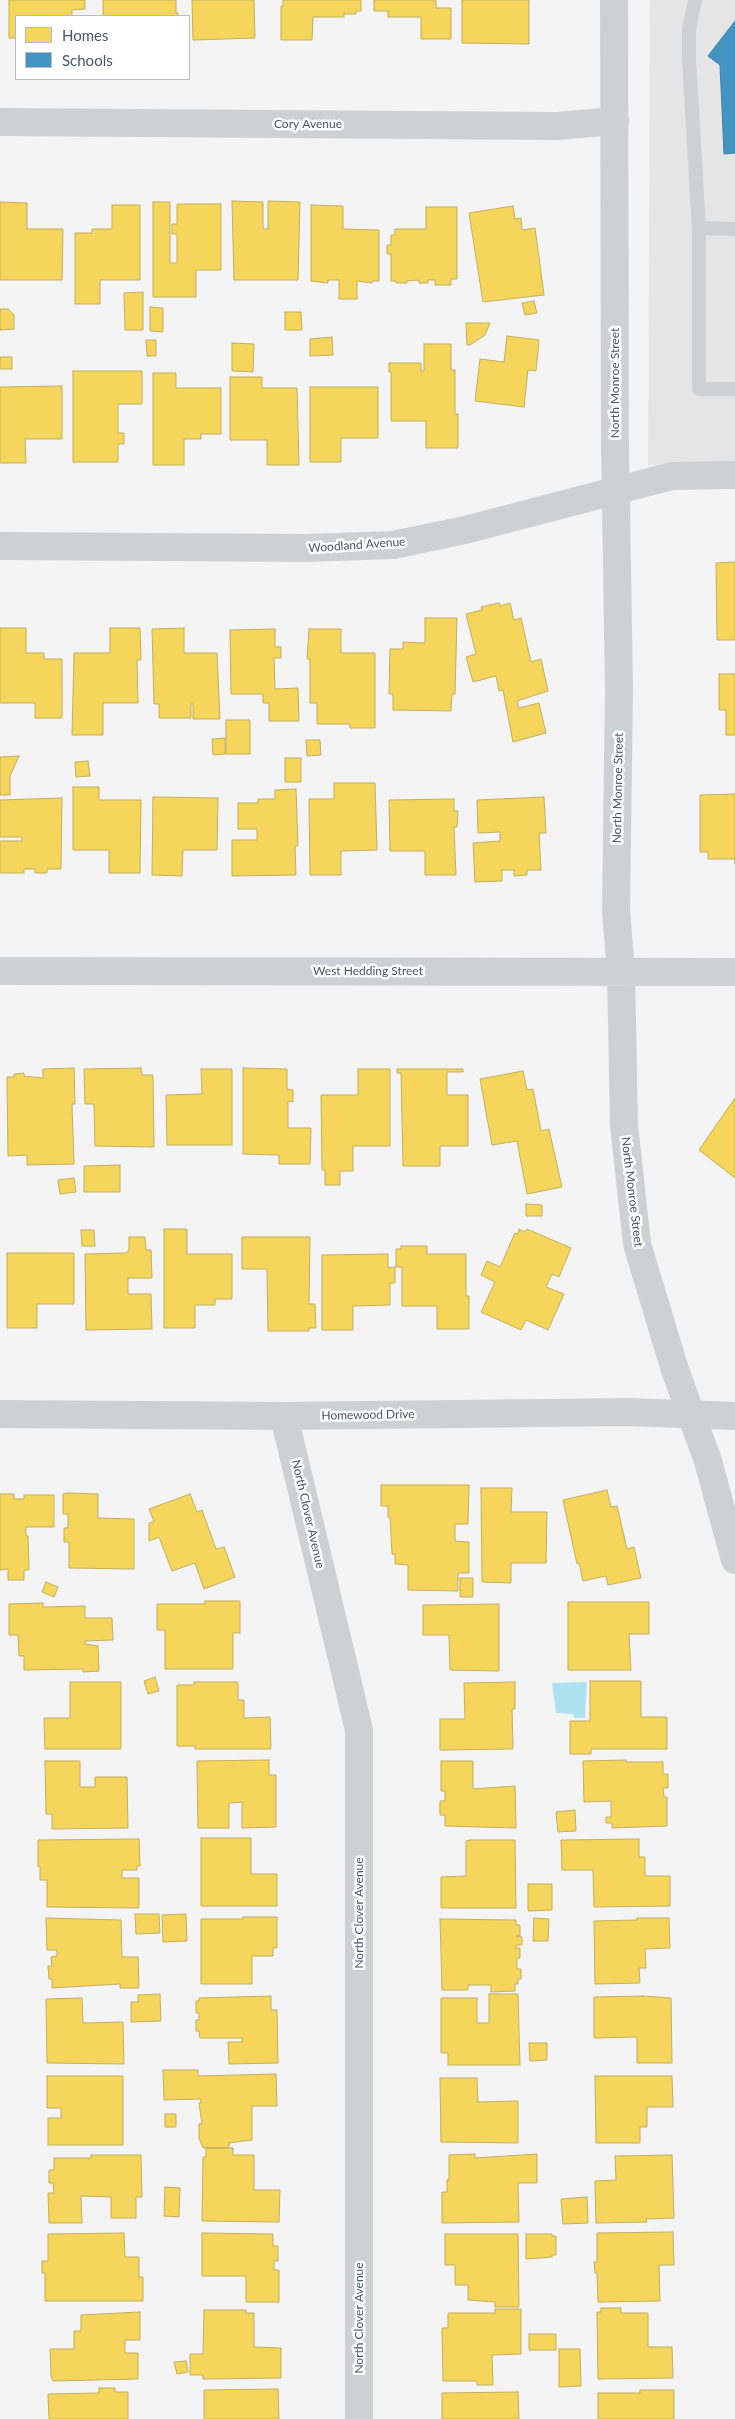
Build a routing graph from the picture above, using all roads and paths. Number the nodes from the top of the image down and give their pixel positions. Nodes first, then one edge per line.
1 (614, 0) edge
2 (695, 0) edge
3 (615, 121) junction
4 (0, 122) edge
5 (699, 228) junction
6 (735, 229) edge
7 (735, 389) edge
8 (735, 475) edge
9 (615, 492) junction
10 (0, 546) edge
11 (0, 970) edge
12 (621, 972) junction
13 (735, 972) edge
14 (0, 1414) edge
15 (692, 1415) junction
16 (284, 1416) junction
17 (735, 1416) edge
18 (735, 1560) edge
19 (359, 2419) edge

1 - 3 main road, North Monroe Street
2 - 5 lane
3 - 4 street, Cory Avenue
3 - 9 main road, North Monroe Street
5 - 6 lane
5 - 7 lane
8 - 9 street, Woodland Avenue
9 - 10 street, Woodland Avenue
9 - 12 main road, North Monroe Street
11 - 12 main road, West Hedding Street
12 - 13 main road, West Hedding Street
12 - 15 main road, North Monroe Street
14 - 16 street, Homewood Drive
15 - 16 street, Homewood Drive
15 - 17 street, Homewood Drive
15 - 18 main road, North Monroe Street
16 - 19 street, North Clover Avenue

